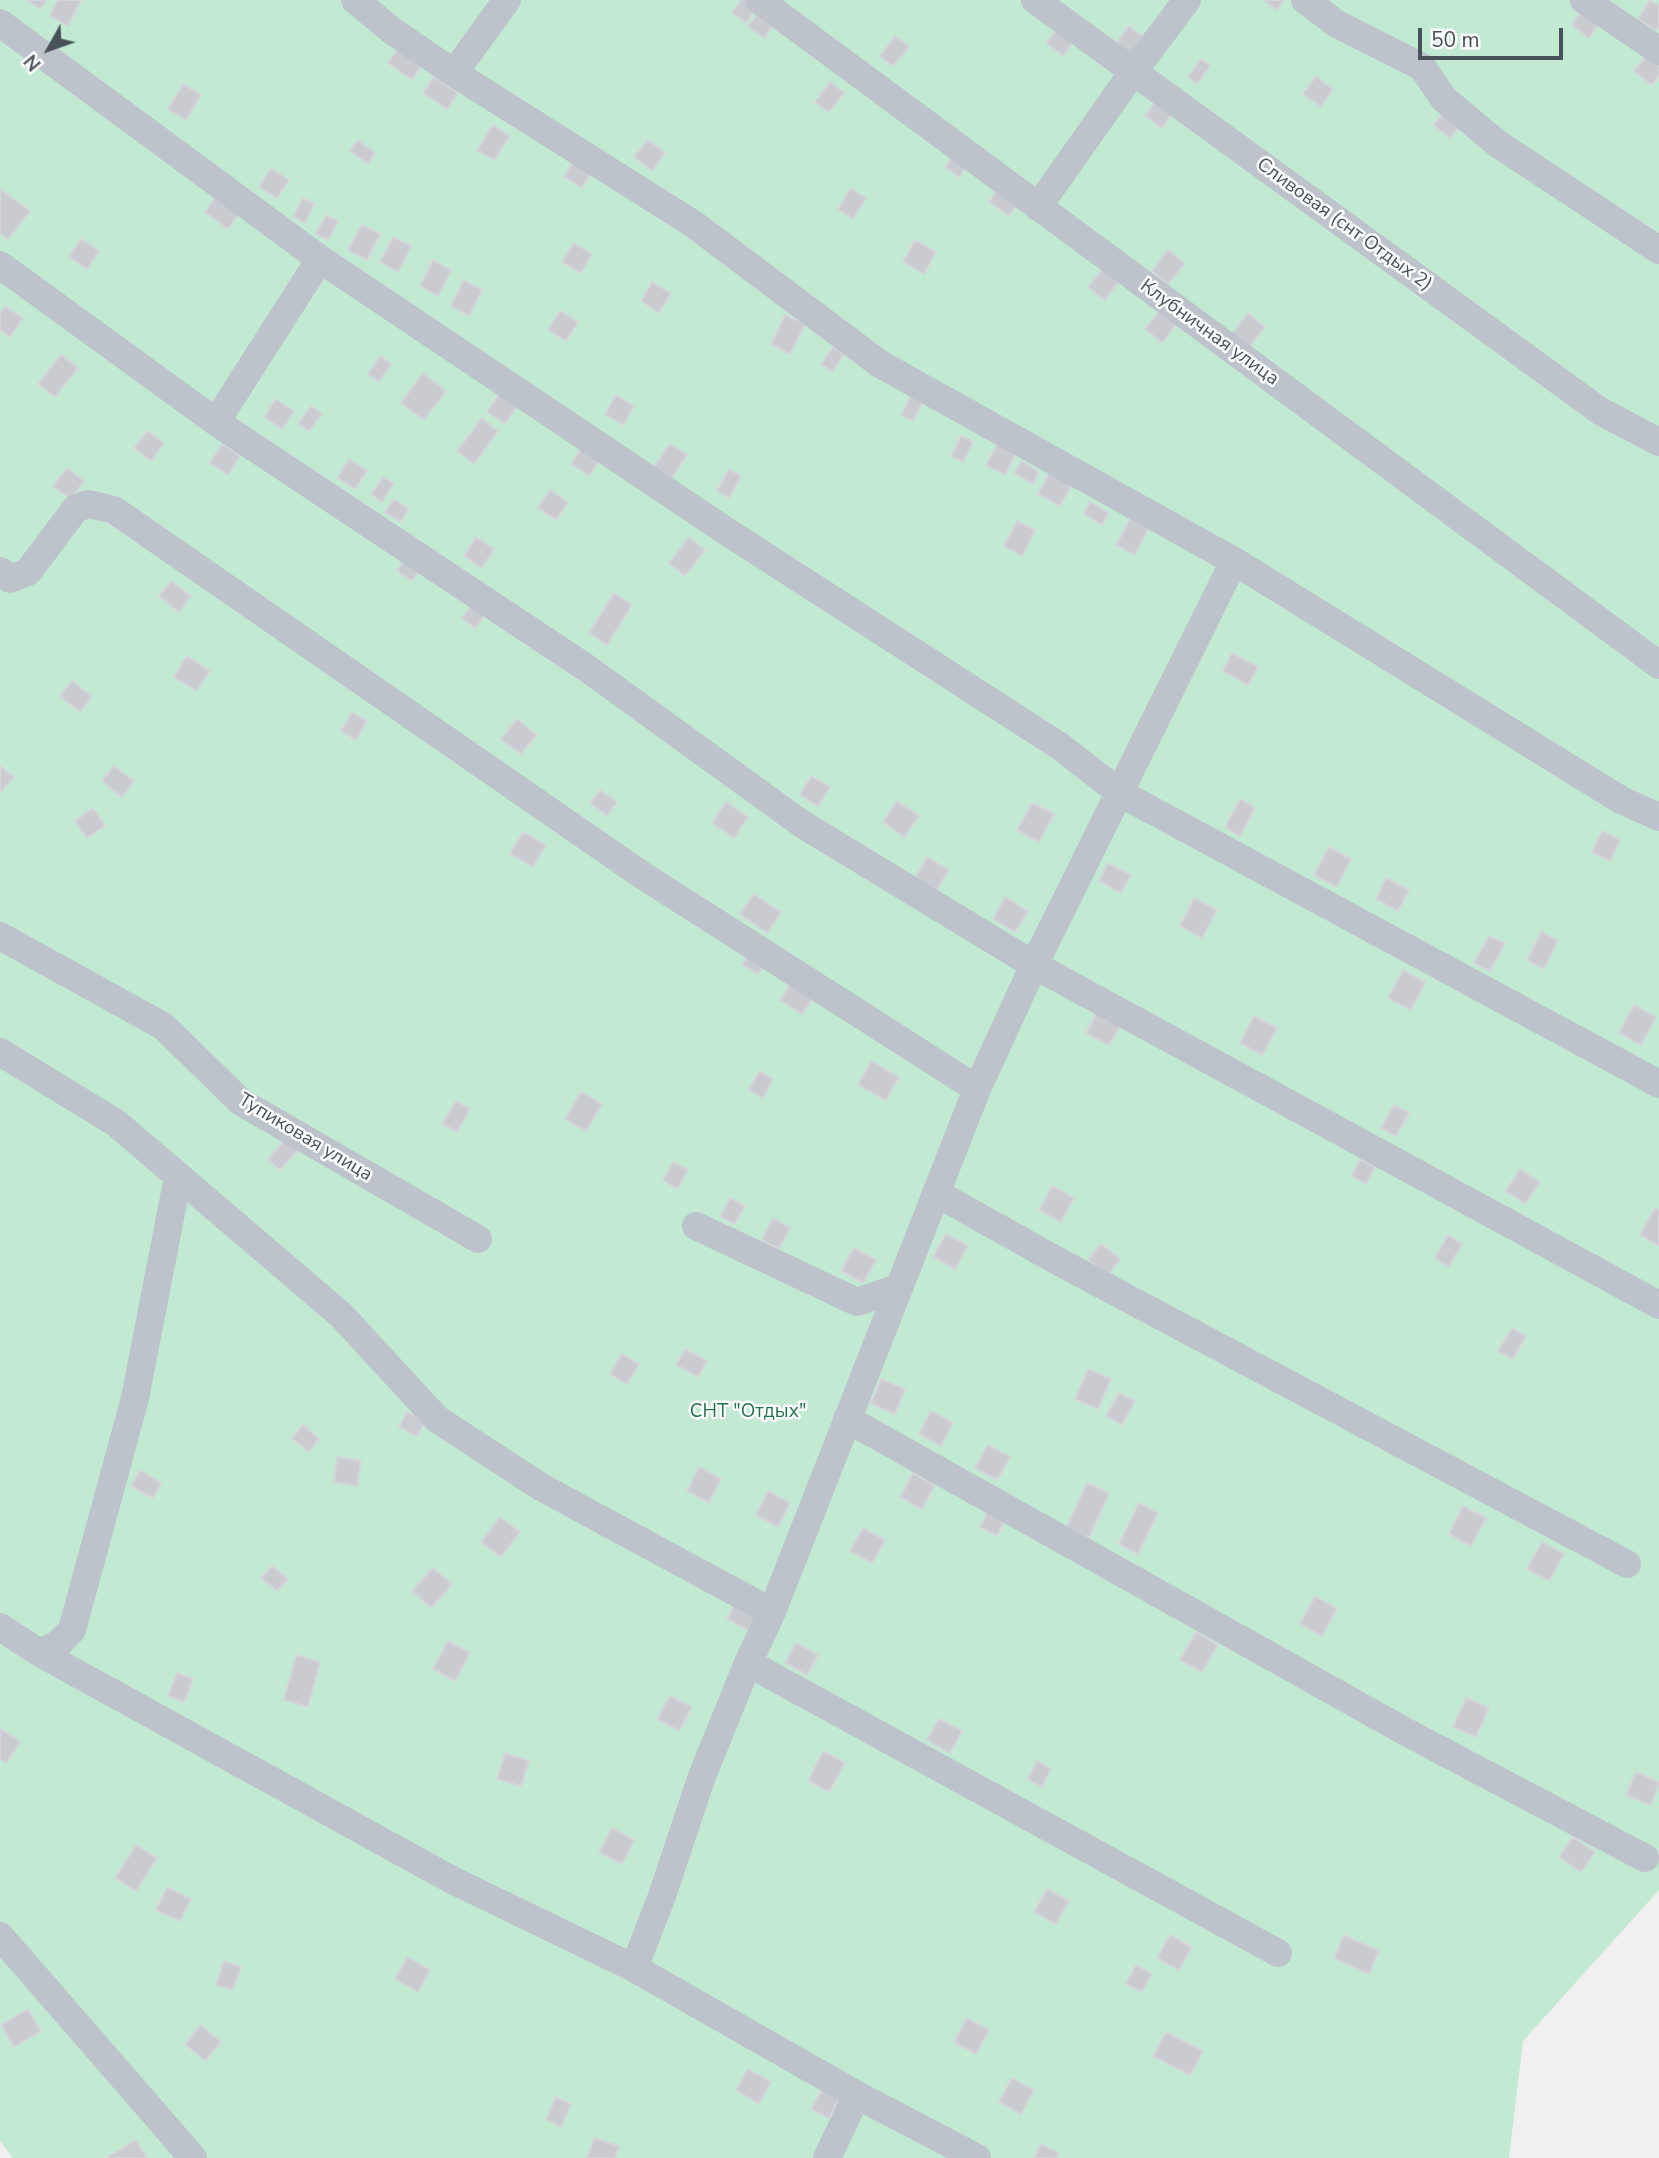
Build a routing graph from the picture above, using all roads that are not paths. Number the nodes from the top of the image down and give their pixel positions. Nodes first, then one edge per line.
1 (355, 0) edge
2 (507, 0) edge
3 (760, 0) edge
4 (1035, 0) edge
5 (1187, 0) edge
6 (1305, 0) edge
7 (1584, 0) edge
8 (0, 23) edge
9 (1659, 51) edge
10 (1133, 72) junction
11 (454, 73) junction
12 (1038, 207) junction
13 (1659, 250) edge
14 (320, 259) junction
15 (0, 265) edge
16 (216, 422) junction
17 (1659, 442) edge
18 (1234, 561) junction
19 (0, 571) edge
20 (1659, 665) edge
21 (1120, 793) junction
22 (1659, 817) edge
23 (0, 936) edge
24 (1034, 965) junction
25 (0, 1052) edge
26 (1659, 1084) edge
27 (977, 1089) junction
28 (178, 1178) junction
29 (936, 1193) junction
30 (696, 1226) dead end
31 (478, 1239) dead end
32 (898, 1288) junction
33 (1659, 1305) edge
34 (847, 1419) junction
35 (1627, 1564) dead end
36 (772, 1612) junction
37 (0, 1627) edge
38 (40, 1653) junction
39 (748, 1663) junction
40 (1645, 1858) dead end
41 (0, 1937) edge
42 (1278, 1953) dead end
43 (634, 1968) junction
44 (857, 2095) junction
45 (193, 2158) edge
46 (827, 2158) edge
47 (976, 2158) edge

1 - 11 lane
2 - 11 lane
3 - 12 lane, Клубничная улица
4 - 10 lane, Сливовая (снт Отдых 2)
5 - 10 lane
6 - 13 lane
7 - 9 lane
8 - 14 lane
10 - 12 lane
10 - 17 lane, Сливовая (снт Отдых 2)
11 - 18 lane
12 - 20 lane, Клубничная улица
14 - 16 lane
14 - 21 lane
15 - 16 lane
16 - 24 lane
18 - 21 lane
18 - 22 lane
19 - 27 lane
21 - 24 lane
21 - 26 lane
23 - 31 lane, Тупиковая улица
24 - 27 lane
24 - 33 lane
25 - 28 lane
27 - 29 lane
28 - 36 lane
28 - 38 lane
29 - 32 lane
29 - 35 lane
30 - 32 lane
32 - 34 lane
34 - 36 lane
34 - 40 lane
36 - 39 lane
37 - 38 lane
38 - 43 lane
39 - 42 lane
39 - 43 lane
41 - 45 lane
43 - 44 lane
44 - 46 lane
44 - 47 lane

